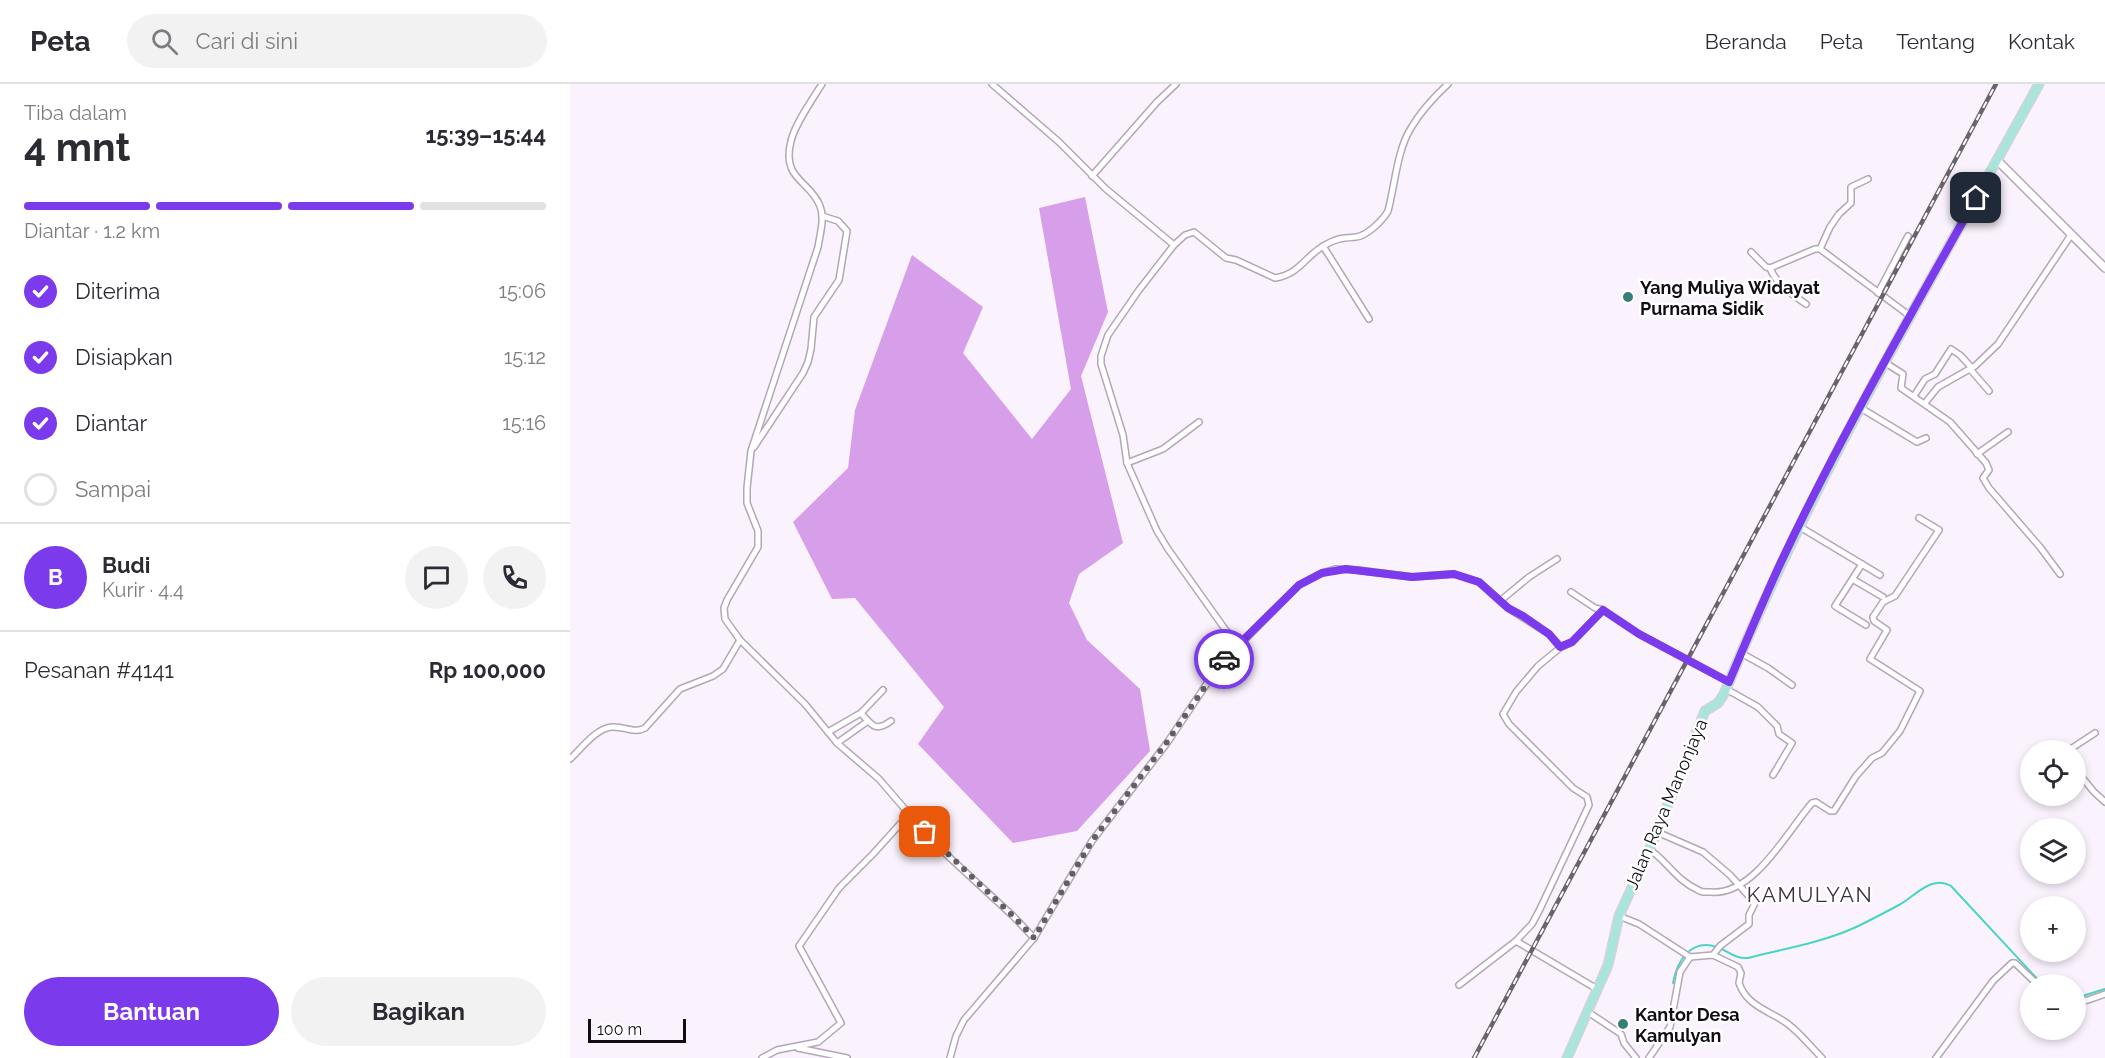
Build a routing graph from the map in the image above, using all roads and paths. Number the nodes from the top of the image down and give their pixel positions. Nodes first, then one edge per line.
1 (822, 84) edge
2 (992, 84) edge
3 (1176, 84) edge
4 (1448, 84) edge
5 (2039, 84) edge
6 (1997, 160) junction
7 (1092, 176) junction
8 (1868, 179) dead end
9 (822, 216) junction
10 (2071, 235) junction
11 (1908, 236) dead end
12 (1174, 245) junction
13 (1323, 246) junction
14 (1820, 249) junction
15 (1750, 252) dead end
16 (1770, 268) junction
17 (2105, 268) edge
18 (1878, 293) junction
19 (1806, 304) dead end
20 (1910, 316) junction
21 (1369, 319) dead end
22 (1884, 362) junction
23 (1971, 369) junction
24 (1989, 391) dead end
25 (1914, 396) junction
26 (1926, 403) junction
27 (1859, 407) junction
28 (1199, 422) dead end
29 (2008, 432) dead end
30 (1926, 438) dead end
31 (752, 451) junction
32 (1977, 454) junction
33 (1127, 463) junction
34 (1919, 518) dead end
35 (1800, 527) junction
36 (1557, 559) dead end
37 (1862, 564) junction
38 (1880, 574) dead end
39 (2060, 574) dead end
40 (1854, 580) junction
41 (1571, 592) dead end
42 (1883, 597) dead end
43 (1500, 601) junction
44 (1603, 610) junction
45 (1866, 625) dead end
46 (740, 640) junction
47 (1237, 646) junction
48 (1560, 647) junction
49 (1741, 653) junction
50 (1792, 685) dead end
51 (1727, 686) junction
52 (883, 690) dead end
53 (861, 713) junction
54 (868, 721) junction
55 (891, 721) dead end
56 (828, 732) junction
57 (2095, 733) dead end
58 (2084, 740) edge
59 (837, 743) junction
60 (570, 759) edge
61 (1773, 776) dead end
62 (2086, 781) edge
63 (2105, 802) edge
64 (910, 813) junction
65 (1657, 832) junction
66 (1649, 849) junction
67 (1739, 885) junction
68 (1619, 916) junction
69 (1034, 938) junction
70 (1516, 941) junction
71 (1713, 955) junction
72 (1690, 957) junction
73 (2026, 974) edge
74 (1459, 986) dead end
75 (1597, 989) junction
76 (2105, 994) edge
77 (2086, 1000) edge
78 (1588, 1012) junction
79 (793, 1047) junction
80 (762, 1058) edge
81 (847, 1058) edge
82 (950, 1058) edge
83 (1567, 1058) edge
84 (1636, 1058) edge
85 (1648, 1058) edge
86 (1822, 1058) edge
87 (1936, 1058) edge

1 - 9 street
2 - 7 street
3 - 7 street
4 - 13 street
5 - 6 main road, Jalan Raya Manonjaya
6 - 10 street
6 - 20 main road, Jalan Raya Manonjaya
7 - 12 street
8 - 14 street
9 - 31 street
9 - 31 street
10 - 17 street
10 - 23 street
11 - 18 street
12 - 13 street
12 - 33 street
13 - 21 street
14 - 16 street
14 - 18 street
15 - 16 street
16 - 19 street
18 - 20 street
20 - 22 main road, Jalan Raya Manonjaya
22 - 25 street
22 - 27 main road, Jalan Raya Manonjaya
23 - 24 street
23 - 25 street
23 - 26 street
25 - 26 street
26 - 32 street
27 - 30 street
27 - 35 main road, Jalan Raya Manonjaya
28 - 33 street
29 - 32 street
31 - 46 street
32 - 39 street
33 - 47 street
34 - 67 street
35 - 37 street
35 - 49 main road, Jalan Raya Manonjaya
36 - 43 street
37 - 38 street
37 - 40 street
40 - 42 street
40 - 45 street
41 - 44 street
43 - 47 street
43 - 48 street
44 - 48 street
44 - 51 street
46 - 56 street
46 - 60 street
47 - 69 street
48 - 70 street
49 - 50 street
49 - 51 main road, Jalan Raya Manonjaya
51 - 61 street
51 - 65 main road, Jalan Raya Manonjaya
52 - 53 street
53 - 54 street
53 - 56 street
54 - 55 street
54 - 59 street
56 - 59 street
57 - 58 street
59 - 64 street
62 - 63 street
64 - 69 street
64 - 79 street
65 - 66 main road, Jalan Raya Manonjaya
65 - 67 street
66 - 67 street
66 - 68 main road, Jalan Raya Manonjaya
67 - 71 street
68 - 72 street
68 - 75 main road, Jalan Raya Manonjaya
69 - 82 street
70 - 74 street
70 - 75 street
71 - 72 street
71 - 86 street
72 - 85 street
73 - 87 street
75 - 78 main road, Jalan Raya Manonjaya
76 - 77 street
78 - 83 main road, Jalan Raya Manonjaya
78 - 84 street
79 - 80 street
79 - 81 street

